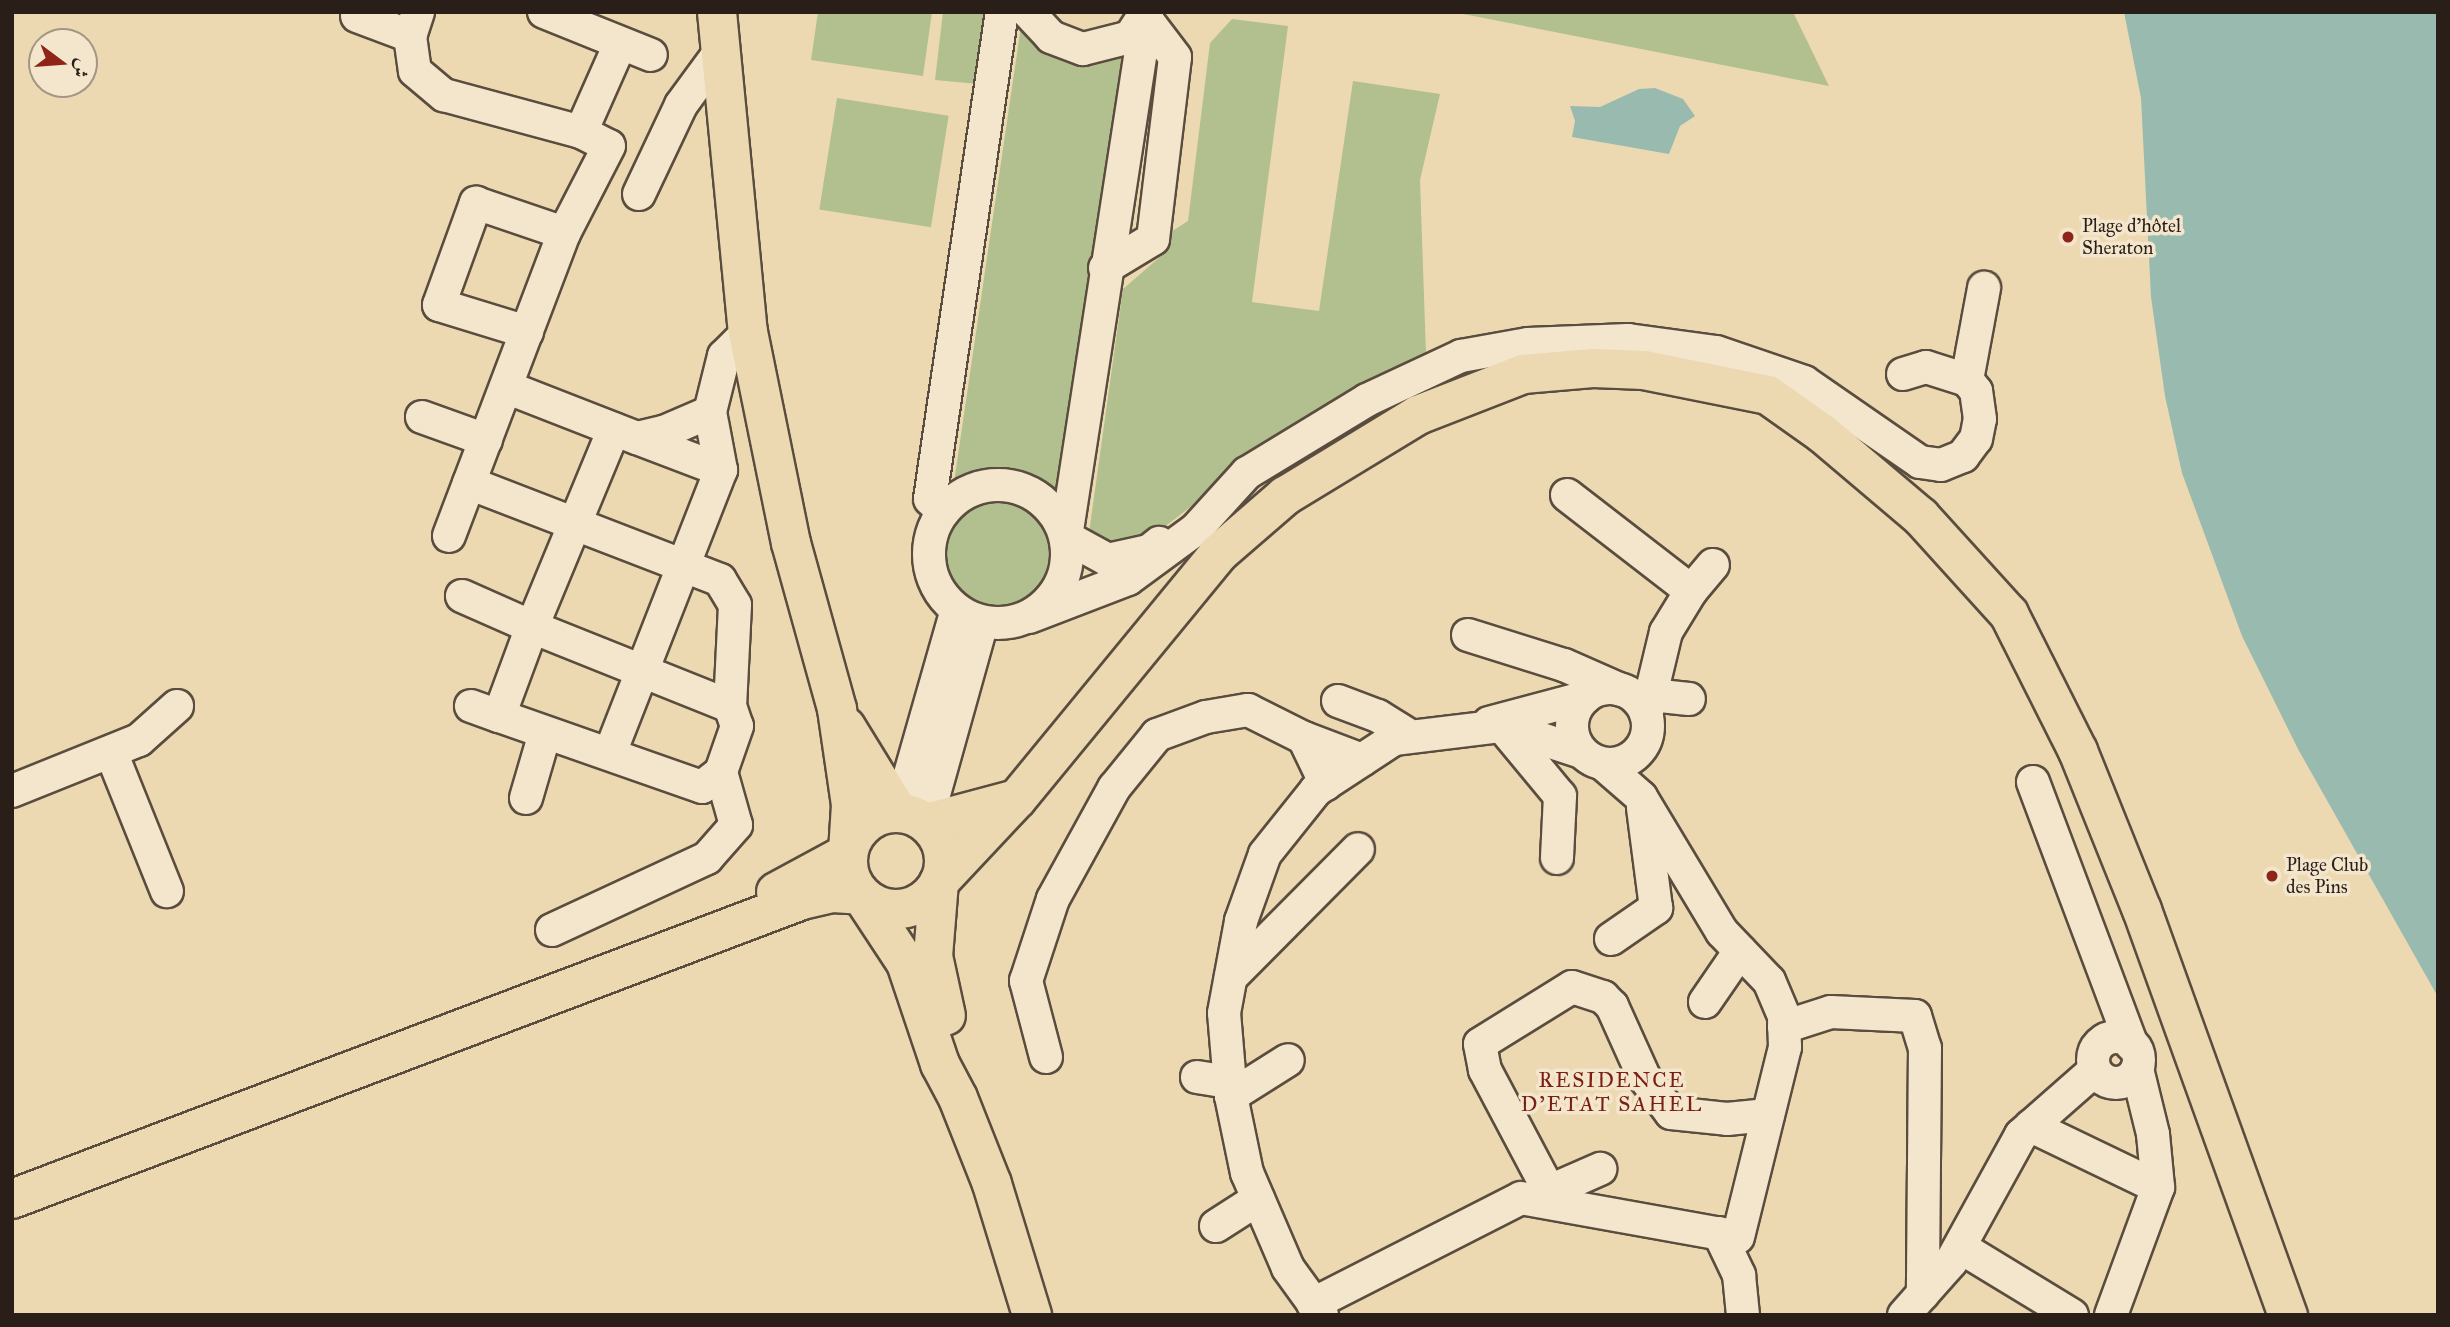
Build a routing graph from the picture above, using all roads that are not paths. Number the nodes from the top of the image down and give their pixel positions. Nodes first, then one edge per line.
1 (544, 12) edge
2 (717, 12) edge
3 (1002, 12) edge
4 (1028, 12) edge
5 (1146, 15) edge
6 (357, 16) dead end
7 (414, 24) edge
8 (620, 44) junction
9 (720, 52) junction
10 (650, 55) dead end
11 (581, 132) junction
12 (639, 194) dead end
13 (564, 233) junction
14 (1105, 268) junction
15 (1984, 288) dead end
16 (527, 332) junction
17 (748, 332) junction
18 (1903, 374) dead end
19 (1967, 380) junction
20 (506, 387) junction
21 (710, 412) junction
22 (422, 417) dead end
23 (625, 433) junction
24 (486, 440) junction
25 (721, 470) junction
26 (469, 483) junction
27 (1567, 495) dead end
28 (1218, 505) junction
29 (943, 512) junction
30 (575, 524) junction
31 (449, 536) dead end
32 (1066, 537) junction
33 (681, 565) junction
34 (1713, 565) dead end
35 (1692, 591) junction
36 (462, 596) dead end
37 (969, 616) junction
38 (1029, 617) junction
39 (532, 627) junction
40 (1468, 635) dead end
41 (641, 670) junction
42 (1586, 697) junction
43 (1689, 699) dead end
44 (1639, 700) junction
45 (1338, 701) dead end
46 (177, 706) dead end
47 (730, 706) junction
48 (837, 709) junction
49 (1502, 726) junction
50 (1468, 729) junction
51 (545, 733) junction
52 (1410, 736) junction
53 (1304, 738) junction
54 (1639, 751) junction
55 (111, 752) junction
56 (610, 753) junction
57 (1592, 758) junction
58 (1362, 760) junction
59 (721, 772) junction
60 (2034, 782) dead end
61 (1326, 784) junction
62 (12, 791) edge
63 (1641, 797) junction
64 (526, 798) dead end
65 (1017, 799) junction
66 (913, 818) junction
67 (1358, 849) dead end
68 (848, 852) junction
69 (1557, 858) dead end
70 (940, 881) junction
71 (167, 891) dead end
72 (861, 895) junction
73 (552, 930) dead end
74 (1611, 939) dead end
75 (1740, 951) junction
76 (1231, 977) junction
77 (1704, 1002) dead end
78 (1784, 1027) junction
79 (2125, 1051) junction
80 (1046, 1057) dead end
81 (1288, 1060) dead end
82 (2095, 1070) junction
83 (1198, 1077) dead end
84 (1230, 1089) junction
85 (958, 1098) junction
86 (1768, 1115) junction
87 (2031, 1126) junction
88 (1600, 1169) dead end
89 (12, 1175) edge
90 (2158, 1187) junction
91 (1553, 1198) junction
92 (12, 1199) edge
93 (1258, 1199) junction
94 (1216, 1226) dead end
95 (1719, 1233) junction
96 (1960, 1247) junction
97 (1913, 1304) edge
98 (1317, 1309) edge
99 (1032, 1315) edge
100 (1743, 1315) edge
101 (2072, 1315) edge
102 (2111, 1315) edge
103 (2288, 1315) edge

1 - 8 street
2 - 9 main road
3 - 29 street
4 - 5 street
5 - 14 street
5 - 14 street
6 - 7 street
7 - 11 street
8 - 10 street
8 - 11 street
9 - 12 street
9 - 17 main road
11 - 13 street
13 - 16 street
13 - 16 street
14 - 32 street
15 - 19 street
16 - 20 street
17 - 21 street
17 - 48 main road
18 - 19 street
19 - 28 street
20 - 23 street
20 - 24 street
21 - 23 street
21 - 25 street
22 - 24 street
23 - 25 street
23 - 30 street
24 - 26 street
25 - 33 street
26 - 30 street
26 - 31 street
27 - 35 street
28 - 32 street
28 - 38 street
29 - 32 street
29 - 37 street
30 - 33 street
30 - 39 street
32 - 38 street
33 - 41 street
33 - 47 street
34 - 35 street
35 - 44 street
36 - 39 street
37 - 38 street
37 - 66 street
39 - 41 street
39 - 51 street
40 - 44 street
41 - 47 street
41 - 56 street
42 - 44 street
42 - 50 street
42 - 57 street
43 - 44 street
44 - 54 street
45 - 52 street
46 - 55 street
47 - 59 street
48 - 66 main road
48 - 68 main road
49 - 50 street
49 - 57 street
49 - 69 street
50 - 52 street
51 - 56 street
51 - 64 street
52 - 58 street
53 - 58 street
53 - 61 street
53 - 80 street
54 - 57 street
54 - 63 street
55 - 62 street
55 - 71 street
56 - 59 street
57 - 63 street
58 - 61 street
59 - 73 street
60 - 79 street
61 - 76 street
63 - 74 street
63 - 75 street
65 - 66 main road
65 - 70 main road
65 - 103 main road
66 - 68 main road
66 - 70 main road
67 - 76 street
68 - 72 main road
68 - 89 main road
70 - 72 main road
70 - 85 main road
72 - 85 main road
72 - 92 main road
75 - 77 street
75 - 78 street
76 - 84 street
78 - 86 street
78 - 97 street
79 - 82 street
79 - 82 street
79 - 90 street
81 - 84 street
82 - 87 street
83 - 84 street
84 - 93 street
85 - 99 main road
86 - 91 street
86 - 95 street
87 - 90 street
87 - 96 street
88 - 91 street
90 - 102 street
91 - 95 street
91 - 98 street
93 - 94 street
93 - 98 street
95 - 100 street
96 - 97 street
96 - 101 street

